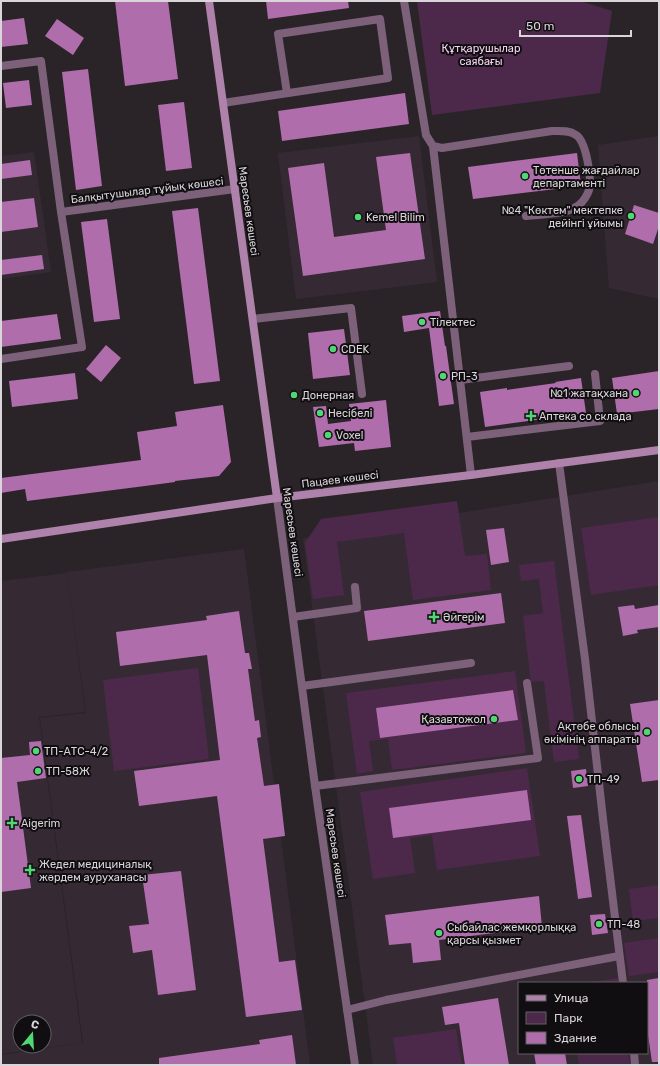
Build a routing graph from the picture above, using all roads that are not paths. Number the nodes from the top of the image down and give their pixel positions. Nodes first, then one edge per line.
1 (209, 1) edge
2 (404, 1) edge
3 (1, 66) edge
4 (287, 93) junction
5 (223, 103) junction
6 (433, 146) junction
7 (235, 189) junction
8 (61, 212) junction
9 (526, 216) dead end
10 (252, 319) junction
11 (1, 359) edge
12 (569, 366) dead end
13 (595, 374) dead end
14 (460, 380) junction
15 (362, 394) dead end
16 (467, 437) junction
17 (659, 450) edge
18 (559, 463) junction
19 (471, 475) junction
20 (277, 498) junction
21 (1, 539) edge
22 (355, 587) dead end
23 (293, 617) junction
24 (471, 663) dead end
25 (527, 683) dead end
26 (302, 686) junction
27 (315, 786) junction
28 (619, 956) junction
29 (623, 982) edge
30 (347, 1010) junction
31 (634, 1054) edge
32 (355, 1065) edge
33 (636, 1065) edge

1 - 5 main road, Маресьев көшесі
2 - 6 street
3 - 8 street, Балқытушылар тұйық көшесі
4 - 4 street
4 - 5 street
5 - 7 main road, Маресьев көшесі
6 - 9 street
6 - 14 street
7 - 8 street, Балқытушылар тұйық көшесі
7 - 10 main road, Маресьев көшесі
8 - 11 street, Балқытушылар тұйық көшесі
10 - 15 street
10 - 20 main road, Маресьев көшесі
12 - 14 street
13 - 16 street
14 - 16 street
16 - 19 street
17 - 18 main road, Пацаев көшесі
18 - 19 main road, Пацаев көшесі
18 - 28 street
19 - 20 main road, Пацаев көшесі
20 - 21 main road, Пацаев көшесі
20 - 23 street, Маресьев көшесі
22 - 23 street
23 - 26 street, Маресьев көшесі
24 - 26 street
25 - 27 street
26 - 27 street, Маресьев көшесі
27 - 30 street, Маресьев көшесі
28 - 29 street
28 - 30 street
30 - 32 street, Маресьев көшесі
31 - 33 street

